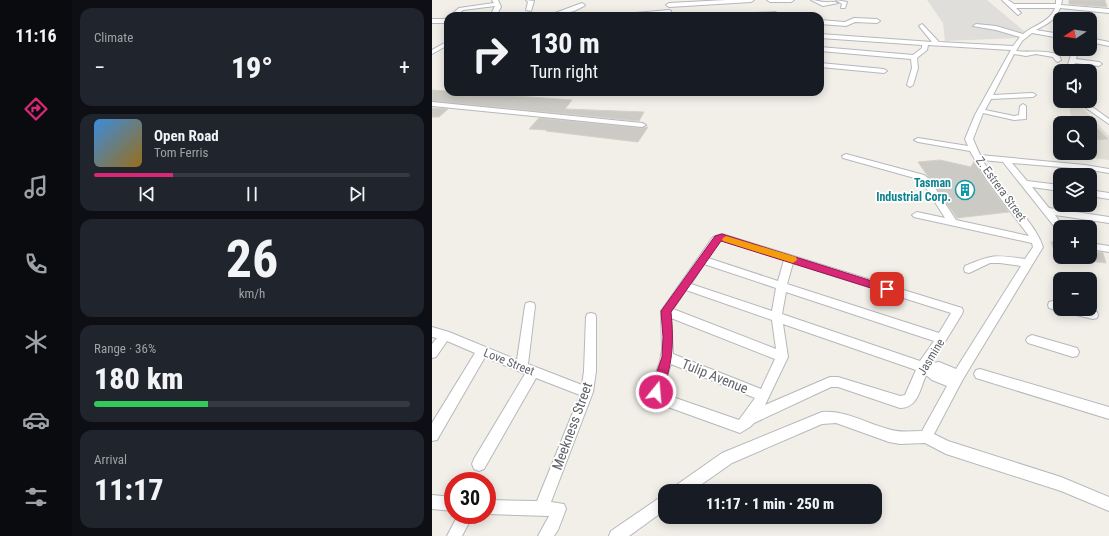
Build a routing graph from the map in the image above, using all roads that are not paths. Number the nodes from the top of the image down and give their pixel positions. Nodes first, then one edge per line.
1 (529, 0) edge
2 (751, 0) edge
3 (770, 0) edge
4 (791, 0) edge
5 (814, 0) edge
6 (1005, 0) edge
7 (837, 1) edge
8 (496, 2) edge
9 (670, 2) edge
10 (562, 4) dead end
11 (582, 5) dead end
12 (482, 6) junction
13 (1012, 6) junction
14 (1058, 6) edge
15 (843, 7) dead end
16 (529, 10) dead end
17 (1109, 11) edge
18 (457, 12) edge
19 (477, 12) dead end
20 (496, 12) edge
21 (558, 12) edge
22 (564, 12) edge
23 (669, 12) edge
24 (775, 12) edge
25 (1077, 12) edge
26 (1018, 13) dead end
27 (432, 21) edge
28 (444, 21) edge
29 (877, 21) dead end
30 (824, 22) edge
31 (443, 26) dead end
32 (922, 26) dead end
33 (976, 26) dead end
34 (432, 27) edge
35 (1032, 31) junction
36 (1053, 35) edge
37 (824, 36) edge
38 (1024, 36) junction
39 (1097, 41) edge
40 (925, 43) junction
41 (937, 44) junction
42 (1109, 44) edge
43 (435, 48) edge
44 (824, 49) edge
45 (1014, 50) junction
46 (432, 52) edge
47 (1074, 56) edge
48 (914, 57) junction
49 (1058, 60) dead end
50 (1073, 61) junction
51 (1072, 64) edge
52 (1099, 64) dead end
53 (824, 65) edge
54 (884, 71) dead end
55 (910, 85) dead end
56 (1033, 95) dead end
57 (989, 97) junction
58 (432, 104) edge
59 (1023, 106) dead end
60 (1089, 108) edge
61 (982, 111) junction
62 (1109, 122) edge
63 (642, 125) dead end
64 (918, 140) dead end
65 (972, 149) junction
66 (846, 156) dead end
67 (977, 157) junction
68 (1005, 159) junction
69 (1109, 171) edge
70 (1024, 183) junction
71 (1053, 187) edge
72 (1097, 194) edge
73 (1109, 196) edge
74 (1046, 211) junction
75 (916, 215) dead end
76 (1053, 220) edge
77 (1109, 220) edge
78 (953, 223) junction
79 (1037, 241) junction
80 (1097, 247) edge
81 (1109, 249) edge
82 (789, 259) junction
83 (702, 260) junction
84 (1027, 263) junction
85 (969, 269) dead end
86 (683, 285) junction
87 (781, 286) junction
88 (530, 306) dead end
89 (666, 311) junction
90 (777, 316) junction
91 (591, 317) dead end
92 (432, 332) edge
93 (445, 335) junction
94 (942, 339) junction
95 (1032, 340) dead end
96 (483, 351) junction
97 (1073, 352) dead end
98 (432, 353) edge
99 (667, 357) junction
100 (782, 357) junction
101 (925, 368) junction
102 (528, 369) junction
103 (980, 374) dead end
104 (957, 380) junction
105 (587, 392) junction
106 (764, 396) junction
107 (1109, 413) edge
108 (750, 418) junction
109 (432, 435) edge
110 (926, 437) junction
111 (479, 464) dead end
112 (690, 484) edge
113 (432, 502) edge
114 (444, 503) edge
115 (1109, 504) edge
116 (658, 506) edge
117 (496, 507) edge
118 (541, 508) junction
119 (461, 524) edge
120 (454, 536) edge
121 (545, 536) edge
122 (616, 536) edge

1 - 16 street
2 - 9 street
3 - 4 street
3 - 24 street
5 - 7 street
6 - 13 street
7 - 15 street
8 - 12 street
8 - 20 street
9 - 23 street
10 - 21 street
11 - 22 street
12 - 18 street
12 - 19 street
13 - 14 street
13 - 26 street
14 - 17 street
14 - 25 street
14 - 35 street, Z. Estrera Street
27 - 28 street
29 - 30 street
31 - 34 street
32 - 41 street
33 - 38 street
35 - 36 street
35 - 38 street, Z. Estrera Street
37 - 40 street
38 - 45 street, Z. Estrera Street
39 - 42 street
40 - 41 street
40 - 48 street
41 - 45 street
43 - 46 street
44 - 48 street
45 - 49 street
45 - 57 street, Z. Estrera Street
47 - 50 street
48 - 55 street
50 - 51 street
50 - 52 street
53 - 54 street
56 - 57 street
57 - 61 street, Z. Estrera Street
58 - 63 street
59 - 61 street
60 - 62 street
61 - 65 street, Z. Estrera Street
64 - 65 street
65 - 67 street, Z. Estrera Street
66 - 78 street
67 - 68 street
67 - 79 street, Z. Estrera Street
68 - 69 street
68 - 70 street
70 - 71 street
70 - 74 street
72 - 73 street
74 - 76 street
74 - 77 street
75 - 78 street
78 - 79 street
79 - 84 street
80 - 81 street
82 - 83 street
82 - 87 street
82 - 94 street, Jasmine
83 - 86 street
83 - 87 street
84 - 85 street
84 - 104 street
86 - 89 street
86 - 90 street
87 - 90 street
87 - 94 street
88 - 102 street
89 - 99 street
89 - 100 street
90 - 100 street
90 - 101 street
91 - 105 street, Meekness Street
92 - 93 street, Love Street
93 - 96 street, Love Street
93 - 98 street
94 - 101 street, Jasmine
95 - 97 street
96 - 102 street, Love Street
96 - 109 street
99 - 106 street, Tulip Avenue
99 - 108 street
100 - 106 street
101 - 104 street
101 - 108 street, Jasmine
102 - 105 street, Love Street
102 - 111 street
103 - 107 street
104 - 110 street
105 - 118 street, Meekness Street
106 - 108 street
110 - 112 street
110 - 115 street
113 - 114 street
116 - 122 street
117 - 118 street
118 - 121 street
119 - 120 street

